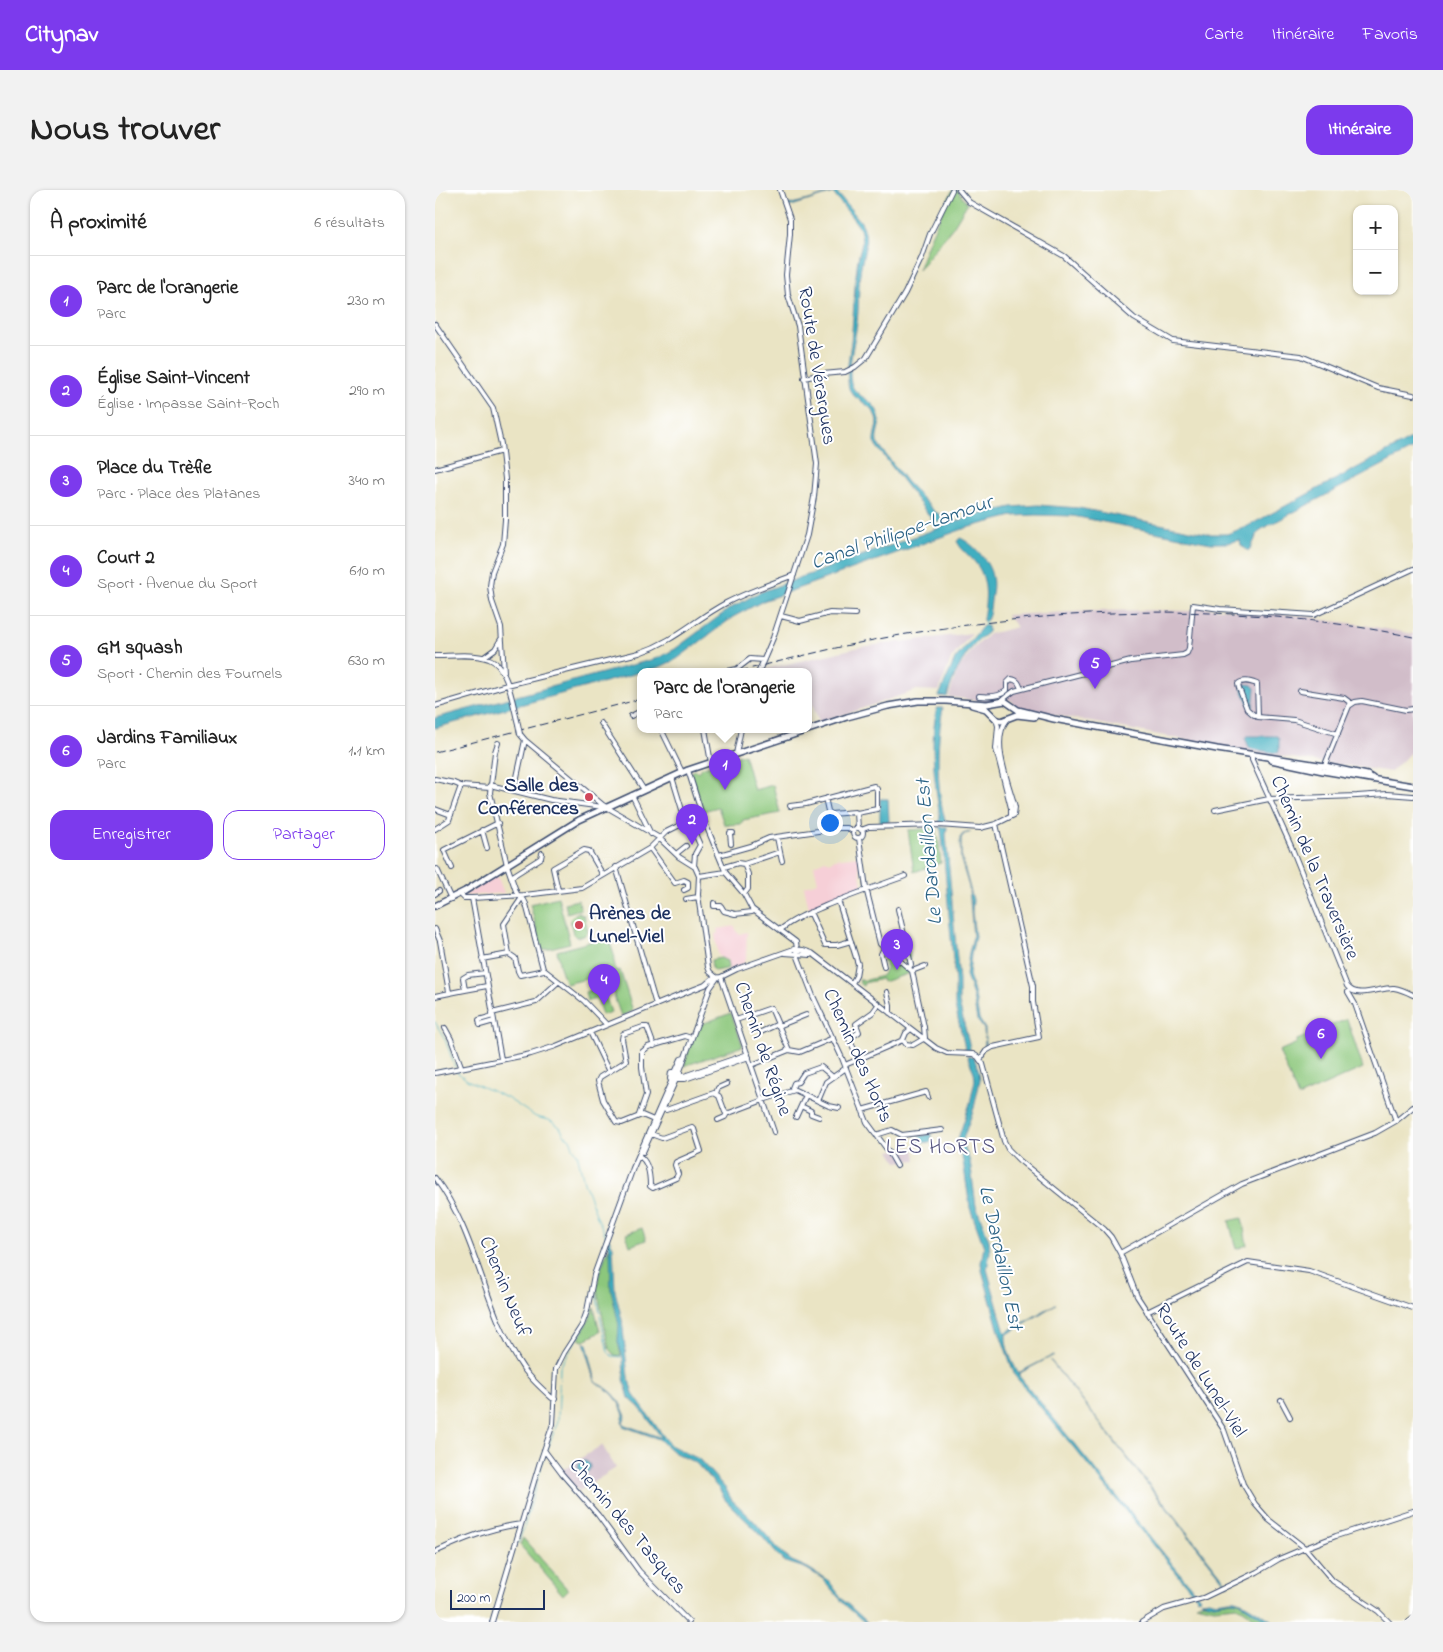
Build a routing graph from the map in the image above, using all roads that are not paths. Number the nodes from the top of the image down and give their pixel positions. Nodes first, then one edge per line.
1 (780, 190) edge
2 (952, 190) edge
3 (959, 190) edge
4 (435, 324) edge
5 (805, 378) junction
6 (1413, 395) edge
7 (502, 451) junction
8 (435, 469) edge
9 (1413, 569) edge
10 (793, 577) junction
11 (855, 614) dead end
12 (781, 616) junction
13 (501, 639) junction
14 (490, 653) junction
15 (435, 656) edge
16 (503, 656) junction
17 (483, 657) junction
18 (493, 660) junction
19 (763, 660) junction
20 (738, 668) edge
21 (760, 668) edge
22 (504, 672) junction
23 (507, 685) junction
24 (1020, 690) junction
25 (1300, 690) dead end
26 (979, 696) dead end
27 (1002, 700) junction
28 (954, 701) junction
29 (995, 703) junction
30 (1352, 704) junction
31 (1011, 705) junction
32 (435, 706) edge
33 (1413, 709) edge
34 (637, 714) edge
35 (1258, 715) junction
36 (631, 716) dead end
37 (994, 717) junction
38 (1008, 719) junction
39 (1054, 719) junction
40 (601, 723) dead end
41 (812, 729) edge
42 (663, 733) edge
43 (706, 733) edge
44 (740, 733) edge
45 (799, 733) edge
46 (1338, 734) junction
47 (525, 740) junction
48 (498, 743) dead end
49 (1217, 749) junction
50 (735, 754) junction
51 (1252, 757) junction
52 (711, 762) junction
53 (1324, 769) junction
54 (685, 771) junction
55 (672, 777) junction
56 (435, 779) edge
57 (461, 786) junction
58 (1413, 786) edge
59 (490, 787) junction
60 (644, 790) junction
61 (514, 791) junction
62 (632, 795) junction
63 (1413, 796) edge
64 (827, 798) junction
65 (1269, 799) junction
66 (790, 806) dead end
67 (606, 807) junction
68 (435, 809) edge
69 (1215, 810) dead end
70 (857, 813) junction
71 (451, 815) junction
72 (703, 818) junction
73 (1009, 819) junction
74 (688, 822) junction
75 (498, 823) junction
76 (996, 824) junction
77 (435, 829) edge
78 (482, 830) junction
79 (858, 830) junction
80 (733, 833) dead end
81 (651, 834) junction
82 (777, 837) junction
83 (659, 838) junction
84 (859, 838) junction
85 (731, 844) dead end
86 (686, 846) dead end
87 (487, 848) dead end
88 (650, 848) junction
89 (780, 852) junction
90 (542, 853) dead end
91 (676, 854) junction
92 (719, 855) junction
93 (782, 861) dead end
94 (743, 864) junction
95 (507, 865) junction
96 (694, 866) junction
97 (616, 867) junction
98 (452, 868) dead end
99 (437, 869) dead end
100 (725, 870) junction
101 (603, 875) junction
102 (511, 876) junction
103 (699, 876) junction
104 (905, 876) dead end
105 (558, 890) junction
106 (684, 890) dead end
107 (866, 890) junction
108 (535, 892) junction
109 (460, 894) junction
110 (517, 894) junction
111 (743, 894) junction
112 (698, 897) junction
113 (472, 898) junction
114 (523, 899) junction
115 (686, 899) dead end
116 (451, 900) junction
117 (838, 900) junction
118 (714, 902) dead end
119 (435, 906) edge
120 (898, 909) dead end
121 (752, 912) dead end
122 (810, 912) junction
123 (435, 929) edge
124 (780, 930) junction
125 (851, 941) junction
126 (884, 948) junction
127 (442, 951) junction
128 (797, 951) junction
129 (435, 953) edge
130 (509, 954) junction
131 (893, 955) junction
132 (909, 956) dead end
133 (482, 959) junction
134 (925, 966) dead end
135 (884, 967) dead end
136 (911, 969) junction
137 (543, 970) junction
138 (485, 973) junction
139 (719, 977) junction
140 (558, 982) junction
141 (853, 983) junction
142 (487, 986) junction
143 (708, 986) junction
144 (465, 990) junction
145 (1349, 991) junction
146 (449, 992) junction
147 (887, 992) dead end
148 (435, 996) edge
149 (1413, 996) edge
150 (656, 1005) junction
151 (879, 1005) junction
152 (890, 1013) junction
153 (493, 1015) junction
154 (806, 1015) dead end
155 (736, 1020) junction
156 (494, 1022) junction
157 (607, 1025) junction
158 (778, 1025) junction
159 (445, 1028) dead end
160 (911, 1029) junction
161 (591, 1031) junction
162 (761, 1032) dead end
163 (691, 1038) junction
164 (833, 1038) junction
165 (924, 1038) junction
166 (903, 1040) junction
167 (654, 1046) junction
168 (789, 1050) junction
169 (749, 1056) junction
170 (501, 1059) junction
171 (859, 1060) junction
172 (980, 1060) junction
173 (752, 1065) junction
174 (845, 1066) junction
175 (460, 1067) junction
176 (609, 1072) junction
177 (435, 1073) edge
178 (678, 1073) junction
179 (833, 1077) junction
180 (675, 1080) junction
181 (727, 1084) dead end
182 (793, 1090) junction
183 (716, 1093) junction
184 (807, 1095) junction
185 (928, 1097) dead end
186 (764, 1100) junction
187 (818, 1101) junction
188 (801, 1106) junction
189 (1413, 1107) edge
190 (661, 1108) junction
191 (839, 1108) dead end
192 (862, 1110) junction
193 (727, 1113) junction
194 (639, 1115) junction
195 (797, 1117) dead end
196 (819, 1117) dead end
197 (718, 1120) dead end
198 (656, 1121) junction
199 (1396, 1121) junction
200 (942, 1130) dead end
201 (774, 1132) dead end
202 (650, 1133) junction
203 (876, 1135) junction
204 (640, 1156) junction
205 (897, 1166) dead end
206 (435, 1178) edge
207 (1120, 1253) junction
208 (1413, 1308) edge
209 (1147, 1312) junction
210 (555, 1399) junction
211 (1281, 1400) dead end
212 (1290, 1417) dead end
213 (544, 1450) junction
214 (1413, 1511) edge
215 (521, 1524) junction
216 (1305, 1548) junction
217 (435, 1552) edge
218 (1413, 1619) edge
219 (492, 1622) edge
220 (689, 1622) edge
221 (1142, 1622) edge
222 (1389, 1622) edge
223 (1409, 1622) edge

1 - 5 street, Route de Vérargues
2 - 5 street
3 - 6 street
4 - 7 street
5 - 10 street, Route de Vérargues
7 - 8 street
7 - 13 street
9 - 24 street
10 - 12 street, Route de Vérargues
10 - 23 street
11 - 12 street
12 - 19 street, Route de Vérargues
13 - 14 street
13 - 16 street
14 - 17 street
14 - 18 street
15 - 17 street
16 - 18 street
16 - 22 street
17 - 18 street
18 - 22 street
19 - 20 street
19 - 21 street, Route de Vérargues
22 - 23 street
23 - 32 street
23 - 47 street, bridge
24 - 26 street
24 - 27 street
24 - 31 street
25 - 30 street
27 - 29 main road
27 - 31 main road
28 - 29 main road
28 - 37 main road
28 - 41 main road
29 - 37 main road
30 - 33 street
30 - 46 street
31 - 38 main road
31 - 39 main road
34 - 36 street
35 - 35 street
35 - 46 street
37 - 38 main road
37 - 73 street
38 - 39 main road
38 - 73 street
39 - 49 main road
40 - 60 street
42 - 54 street, Chemin des Horts
43 - 52 street
44 - 50 street
45 - 50 main road
46 - 53 street
47 - 61 street
47 - 67 street
48 - 59 street
49 - 51 main road
49 - 53 main road
50 - 52 main road
51 - 53 main road
51 - 65 street, Chemin de la Traversière
52 - 54 main road
53 - 58 main road
54 - 55 main road
54 - 72 street, Chemin des Horts
55 - 60 main road
55 - 74 street
56 - 57 street
57 - 59 street
57 - 71 street
59 - 61 street
59 - 75 street
60 - 62 main road
61 - 67 street
62 - 67 main road
62 - 81 street
63 - 65 street
64 - 66 street
64 - 70 street
64 - 70 street
65 - 69 street
65 - 145 street, Chemin de la Traversière
67 - 81 street
67 - 95 main road
68 - 71 street
70 - 79 street
71 - 77 street
72 - 74 street
72 - 92 street, Chemin des Horts
73 - 76 street
74 - 83 street
74 - 96 street
75 - 78 street
75 - 95 street
76 - 79 street
76 - 172 street
78 - 87 street
78 - 98 street
79 - 82 street
79 - 84 street
79 - 84 street
80 - 85 street
81 - 83 street
82 - 89 street
82 - 92 street
83 - 88 street
83 - 91 street
84 - 107 street
86 - 91 street
88 - 97 street
88 - 106 street
89 - 93 street
89 - 94 street
90 - 102 street
91 - 96 street
92 - 100 street, Chemin des Horts
94 - 100 street
94 - 111 street
95 - 102 street
95 - 109 main road
96 - 103 street
97 - 101 street
97 - 150 street
99 - 116 street
100 - 103 street
100 - 111 street, Chemin des Horts
101 - 105 street
101 - 105 street
102 - 110 street
103 - 112 street, Chemin de Régine
104 - 107 street
105 - 108 street
107 - 117 street
107 - 126 street
108 - 110 street
108 - 114 street
109 - 113 street
109 - 116 main road
110 - 113 street
110 - 114 street
111 - 124 street, Chemin des Horts
112 - 115 street
112 - 139 street, Chemin de Régine
113 - 133 street
114 - 130 street
114 - 137 street
116 - 119 main road
117 - 122 street
117 - 125 street
118 - 121 street
120 - 131 street
122 - 124 street
122 - 125 street
123 - 127 street
124 - 128 street, Chemin des Horts
125 - 141 street
126 - 131 street
126 - 135 street
127 - 129 street
127 - 146 street
128 - 139 street
128 - 141 street
128 - 164 street, Chemin des Horts
130 - 133 street
130 - 137 street
131 - 136 street
132 - 136 street
133 - 138 street
134 - 136 street
136 - 165 street
137 - 140 street
138 - 142 street
138 - 144 street
139 - 143 street
139 - 155 street, Chemin de Régine
140 - 153 street
140 - 157 street
141 - 151 street
141 - 152 street
142 - 144 street
142 - 153 street
143 - 150 street
143 - 163 street
144 - 146 street
145 - 149 street
145 - 199 street, Chemin de la Traversière
146 - 148 street
147 - 152 street
150 - 157 street
151 - 152 street
151 - 171 street
152 - 160 street
153 - 156 street
153 - 156 street
154 - 158 street
155 - 158 street
155 - 169 street, Chemin de Régine
156 - 170 street
157 - 161 street
158 - 162 street
158 - 168 street
159 - 175 street
160 - 165 street
160 - 166 street
161 - 170 street
161 - 176 street
163 - 167 street
163 - 178 street
164 - 168 street
164 - 174 street, Chemin des Horts
165 - 166 street
165 - 172 street
166 - 171 street
167 - 176 street
167 - 194 street
168 - 173 street
169 - 173 street, Chemin de Régine
169 - 178 street
169 - 180 street
170 - 175 street
171 - 174 street
172 - 207 street, Route de Lunel-Viel
173 - 186 street, Chemin de Régine
174 - 179 street
174 - 192 street, Chemin des Horts
175 - 177 street
176 - 194 street
178 - 180 street
178 - 180 street
179 - 182 street
179 - 187 street
180 - 190 street
181 - 183 street
182 - 184 street
182 - 186 street
183 - 190 street
183 - 193 street
184 - 187 street
184 - 188 street
185 - 192 street
186 - 193 street
186 - 201 street, Chemin de Régine
187 - 191 street
188 - 195 street
188 - 196 street
189 - 199 street
190 - 198 street
192 - 203 street, Chemin des Horts
193 - 197 street
194 - 198 street
198 - 202 street
199 - 207 street
200 - 203 street
202 - 204 street
202 - 204 street
203 - 205 street, Chemin des Horts
204 - 210 street
206 - 210 street, Chemin Neuf
207 - 209 street, Route de Lunel-Viel
208 - 209 street
209 - 216 street, Route de Lunel-Viel
210 - 213 street
211 - 212 street
213 - 215 street
213 - 220 street, Chemin des Tasques
214 - 216 street
215 - 217 street
215 - 219 street
216 - 221 street
216 - 222 street, Route de Lunel-Viel
218 - 223 street

